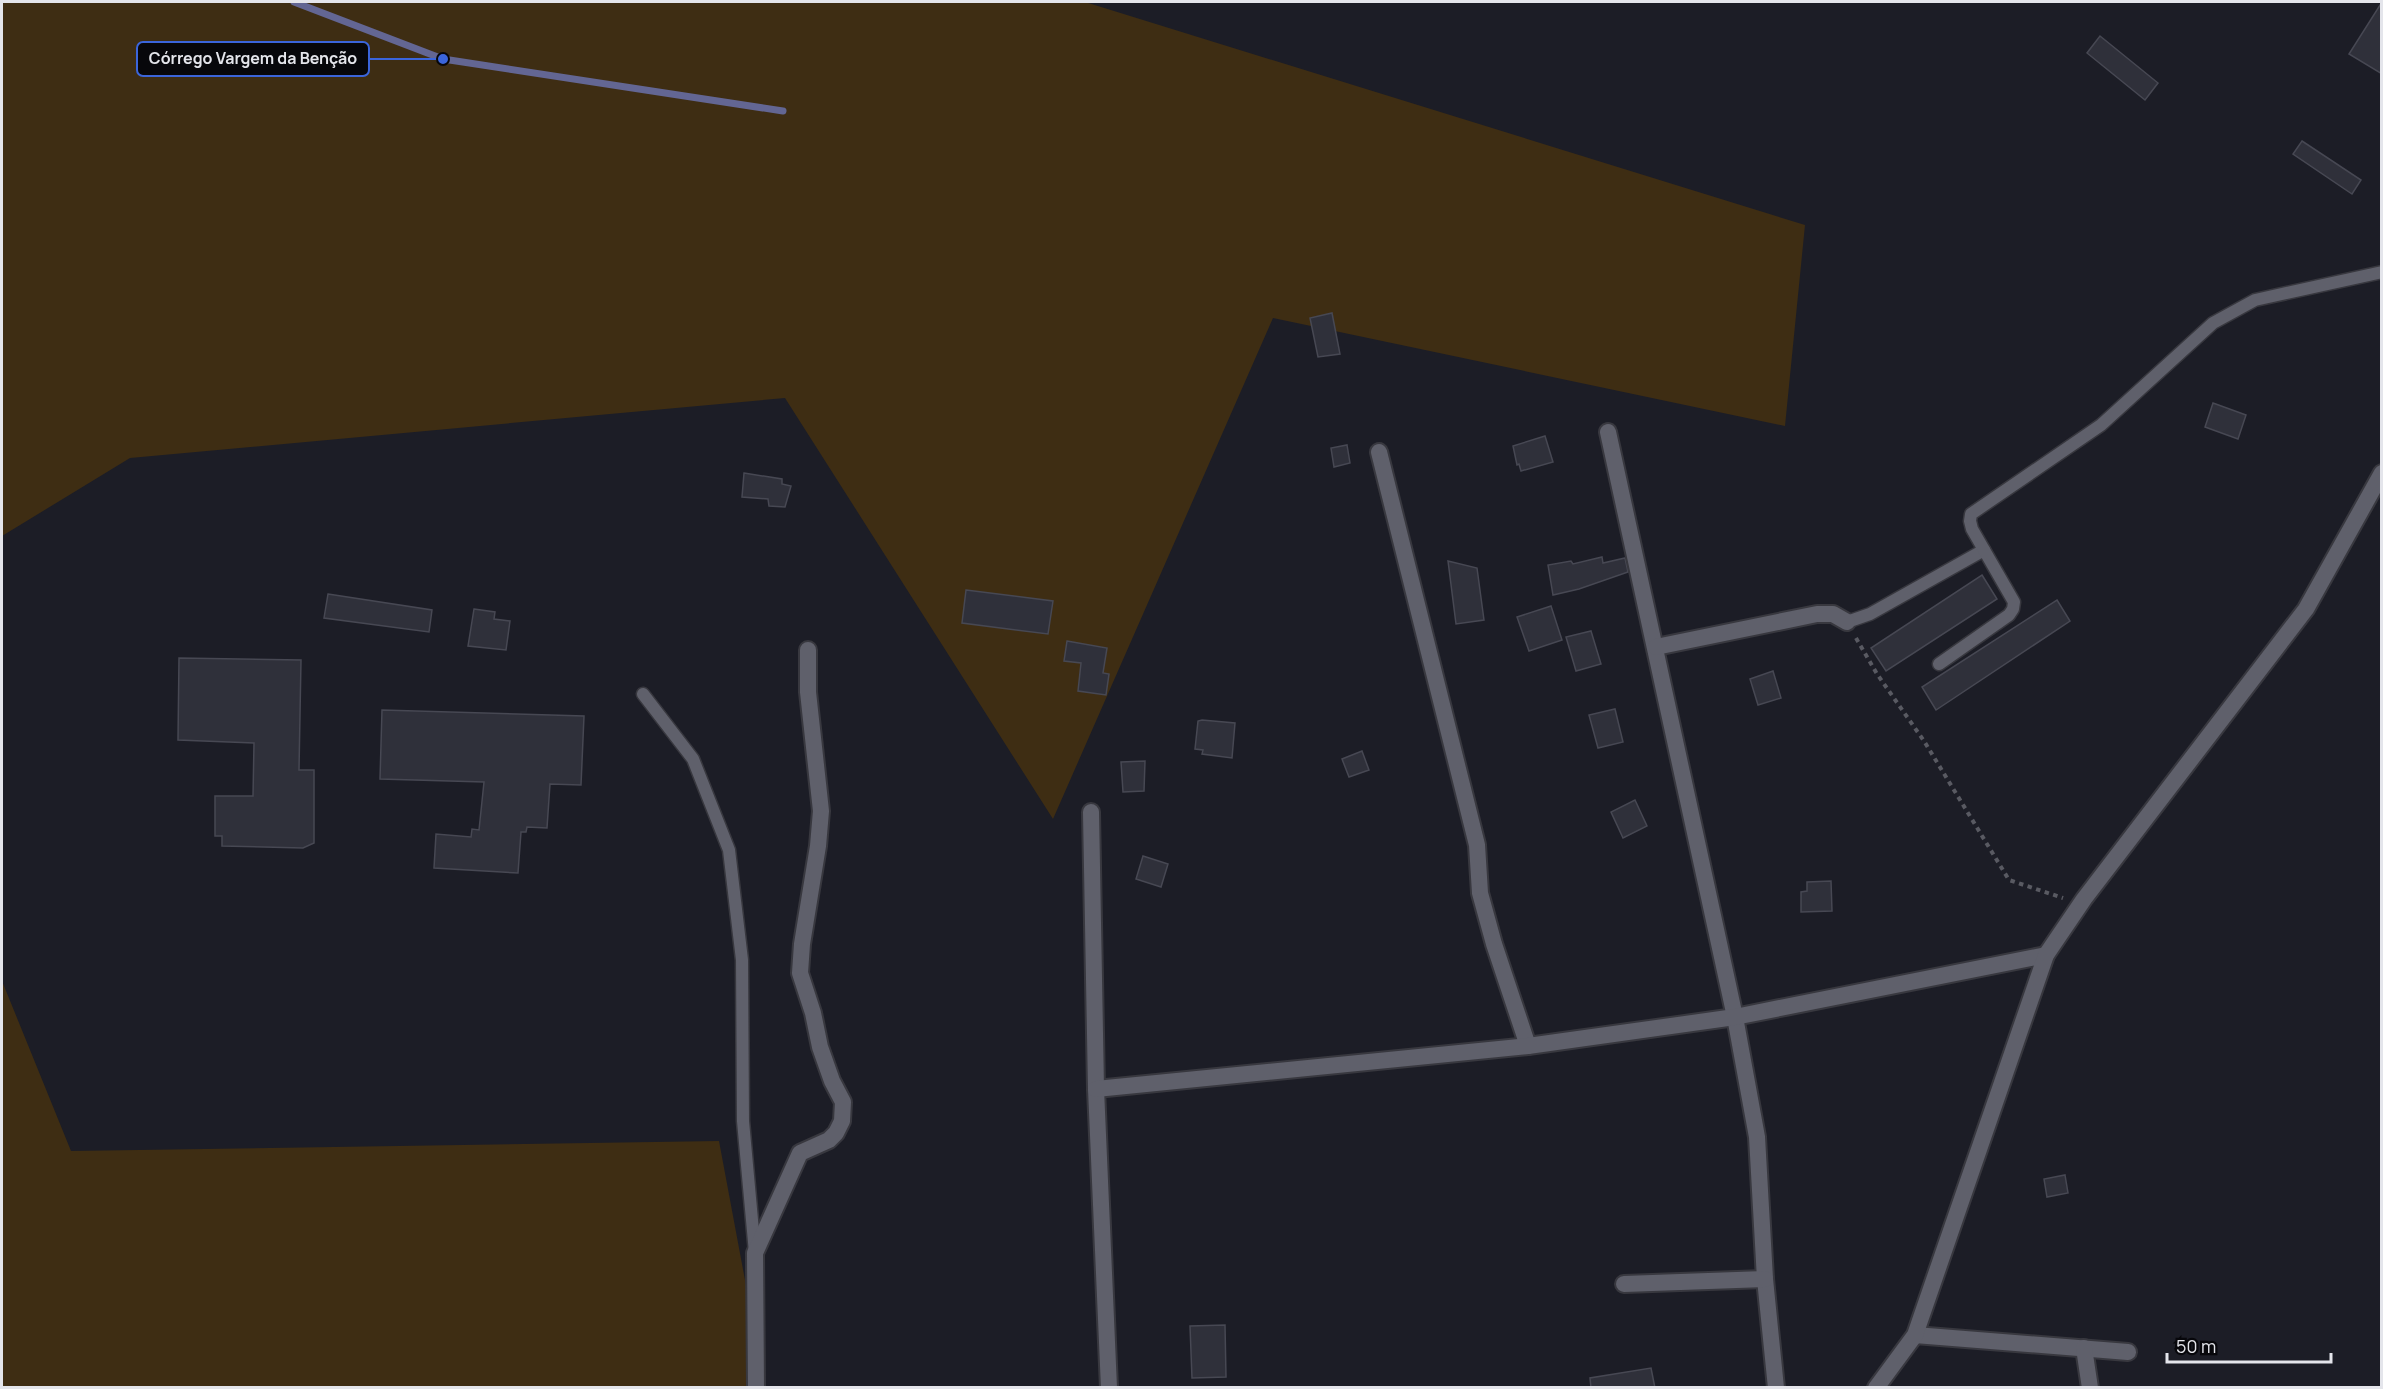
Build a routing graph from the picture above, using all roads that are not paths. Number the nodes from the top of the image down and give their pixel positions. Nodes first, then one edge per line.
1 (2382, 272) edge
2 (1608, 432) dead end
3 (1379, 452) dead end
4 (2382, 473) edge
5 (1984, 550) junction
6 (1847, 622) joint
7 (1656, 647) junction
8 (808, 650) dead end
9 (1940, 664) dead end
10 (643, 694) dead end
11 (1091, 812) dead end
12 (2046, 955) junction
13 (1735, 1017) junction
14 (1528, 1046) junction
15 (1096, 1089) junction
16 (755, 1253) junction
17 (1765, 1279) junction
18 (1624, 1284) dead end
19 (1915, 1335) junction
20 (2084, 1348) junction
21 (2128, 1352) dead end
22 (756, 1388) edge
23 (1109, 1388) edge
24 (1776, 1388) edge
25 (1876, 1388) edge
26 (2090, 1388) edge

1 - 5 lane
2 - 7 street
3 - 14 street
4 - 12 street
5 - 6 lane
5 - 9 lane
6 - 7 street
7 - 13 street
8 - 16 street
10 - 16 lane
11 - 15 street
12 - 13 street
12 - 19 street
13 - 14 street
13 - 17 street
14 - 15 street
15 - 23 street
16 - 22 street
17 - 18 street
17 - 24 street
19 - 20 street
19 - 25 street
20 - 21 street
20 - 26 street

